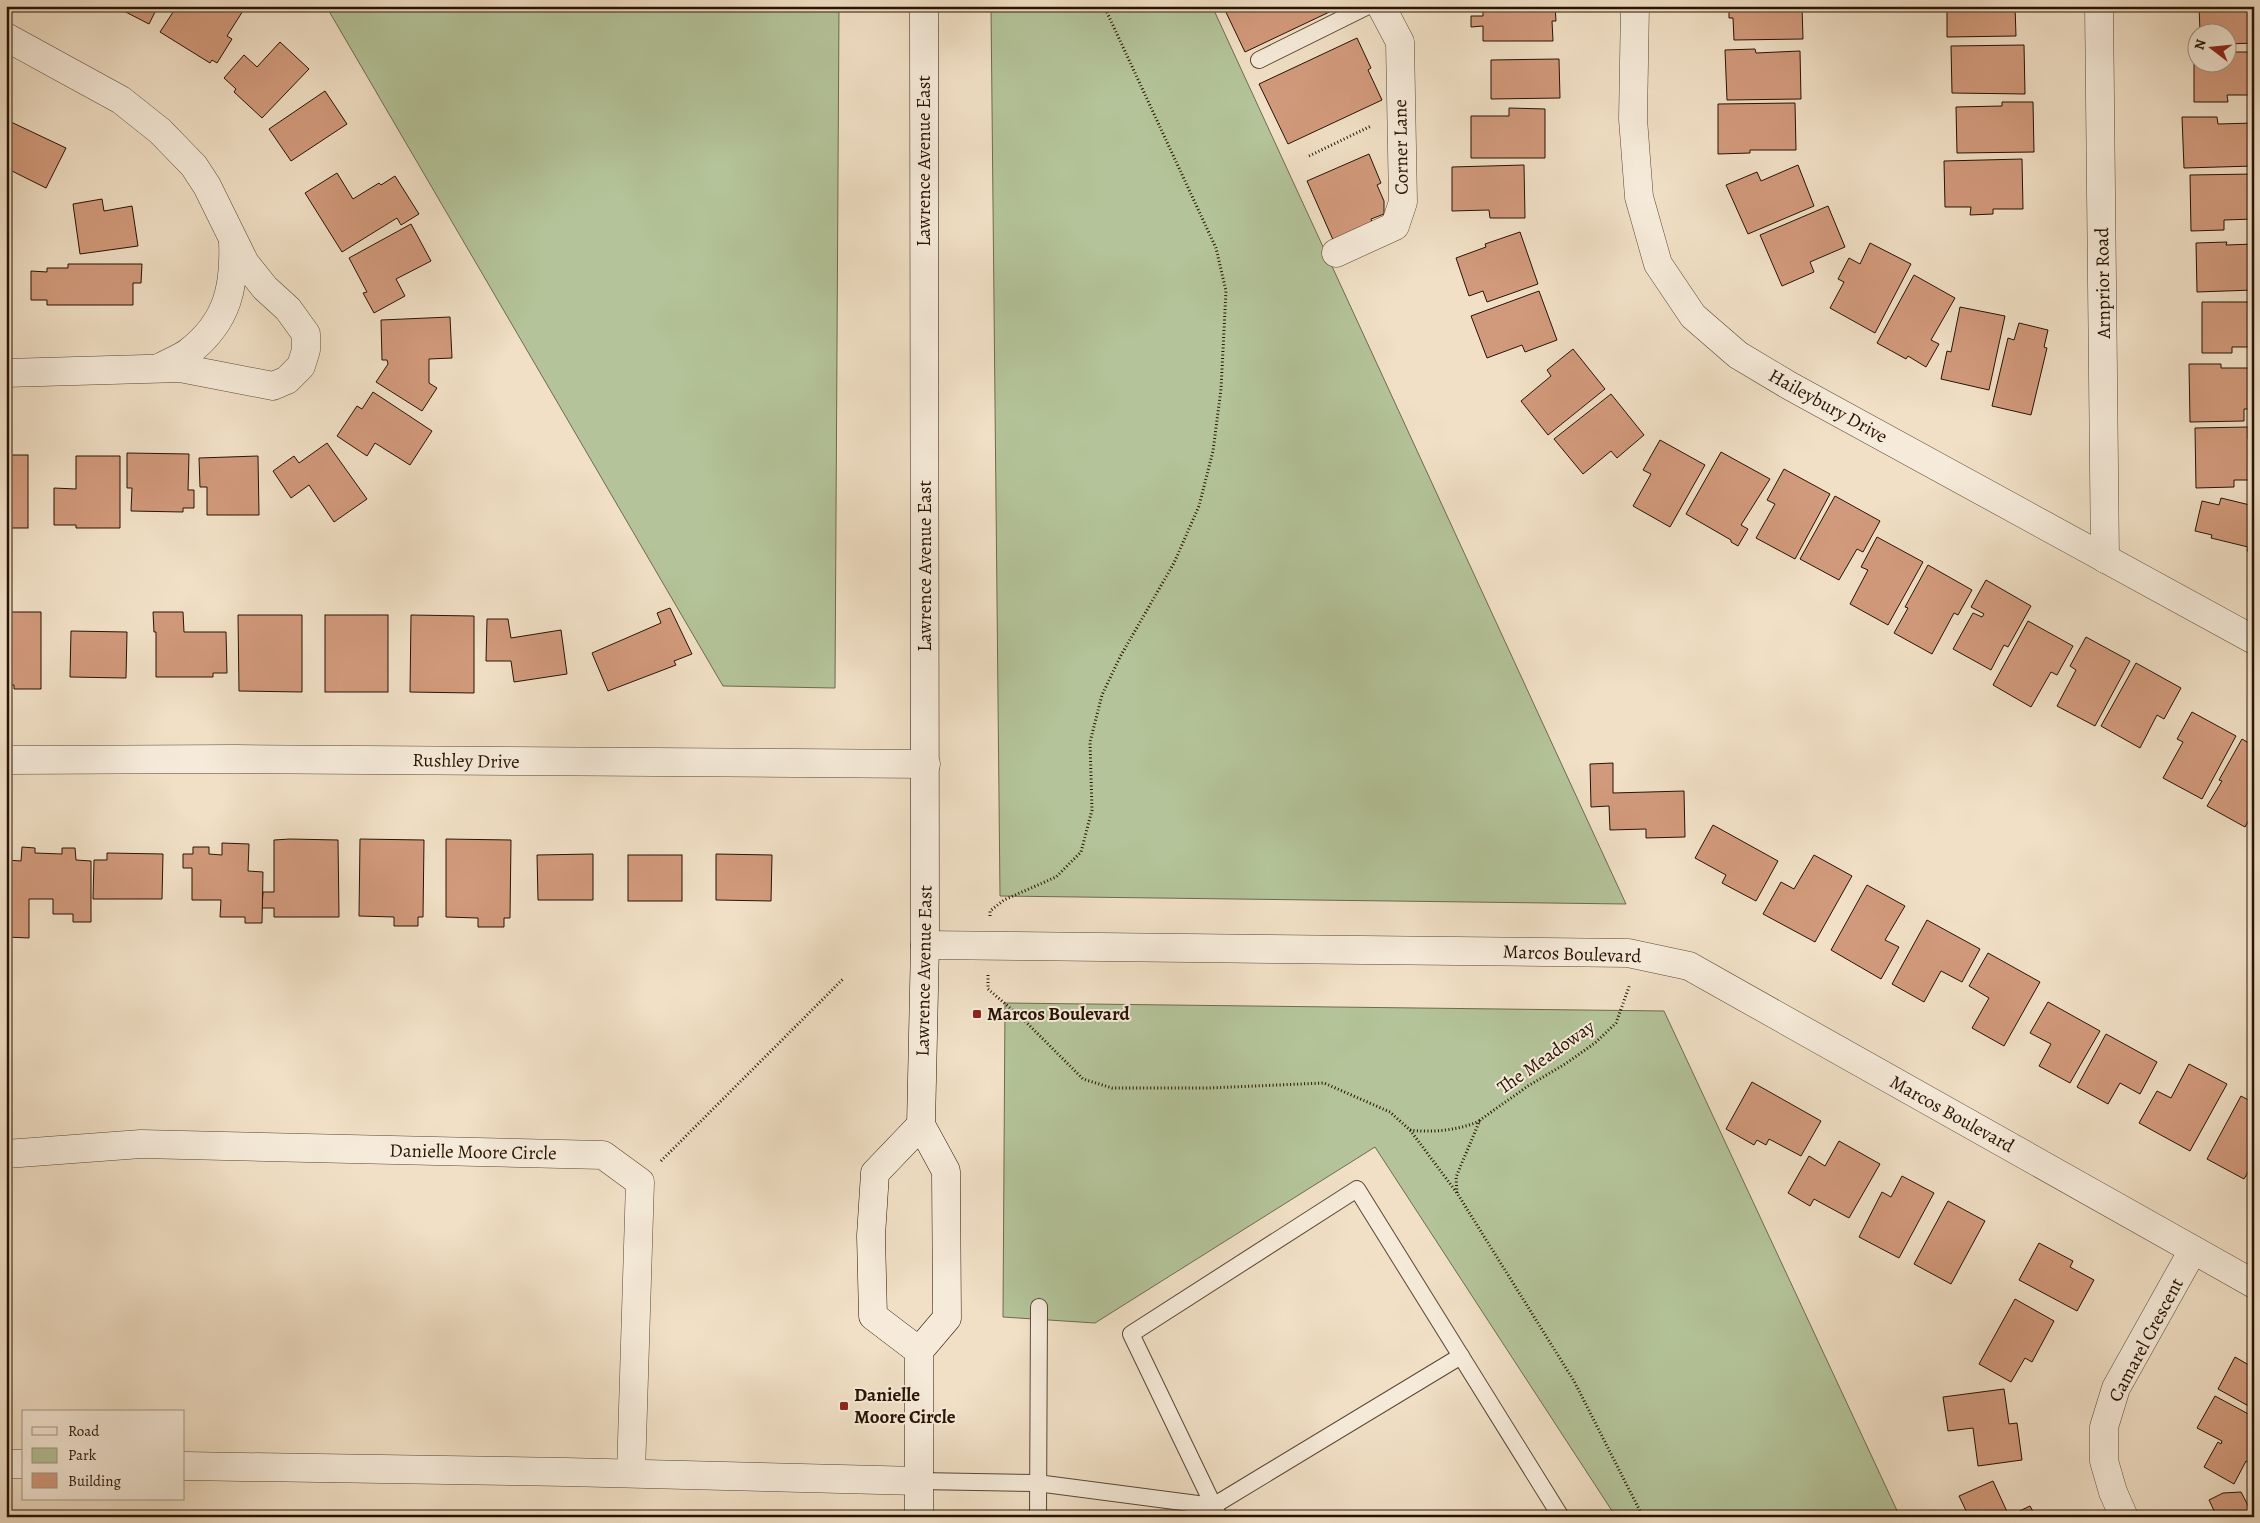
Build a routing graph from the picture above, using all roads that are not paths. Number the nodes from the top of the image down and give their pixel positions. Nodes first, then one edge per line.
1 (924, 6) edge
2 (1368, 6) edge
3 (1381, 6) edge
4 (1635, 6) edge
5 (2099, 6) edge
6 (6, 37) edge
7 (1258, 60) dead end
8 (233, 239) junction
9 (1336, 253) dead end
10 (156, 369) junction
11 (6, 373) edge
12 (2105, 559) junction
13 (2254, 640) edge
14 (6, 760) edge
15 (926, 764) junction
16 (926, 945) junction
17 (921, 1125) junction
18 (6, 1154) edge
19 (2193, 1250) junction
20 (2254, 1284) edge
21 (1039, 1307) dead end
22 (919, 1351) junction
23 (1461, 1356) junction
24 (6, 1464) edge
25 (22, 1464) edge
26 (185, 1466) edge
27 (631, 1473) junction
28 (919, 1481) junction
29 (1037, 1483) junction
30 (1216, 1511) edge
31 (919, 1517) edge
32 (1038, 1517) edge
33 (1561, 1517) edge
34 (2124, 1517) edge

1 - 15 street, Lawrence Avenue East
2 - 7 lane
3 - 9 street, Corner Lane
4 - 12 street, Haileybury Drive
5 - 12 street, Arnprior Road
6 - 8 street
8 - 10 street
8 - 10 street
10 - 11 street
12 - 13 street, Haileybury Drive
14 - 15 street, Rushley Drive
15 - 16 street, Lawrence Avenue East
16 - 17 street, Lawrence Avenue East
16 - 19 street, Marcos Boulevard
17 - 22 street, Lawrence Avenue East
17 - 22 street
18 - 27 street, Danielle Moore Circle
19 - 20 street, Marcos Boulevard
19 - 34 street, Camarel Crescent
21 - 29 lane
22 - 28 street
23 - 30 lane
23 - 30 lane
23 - 33 lane
24 - 25 street
26 - 27 street
27 - 28 street
28 - 29 lane
28 - 31 street
29 - 30 lane
29 - 32 lane

